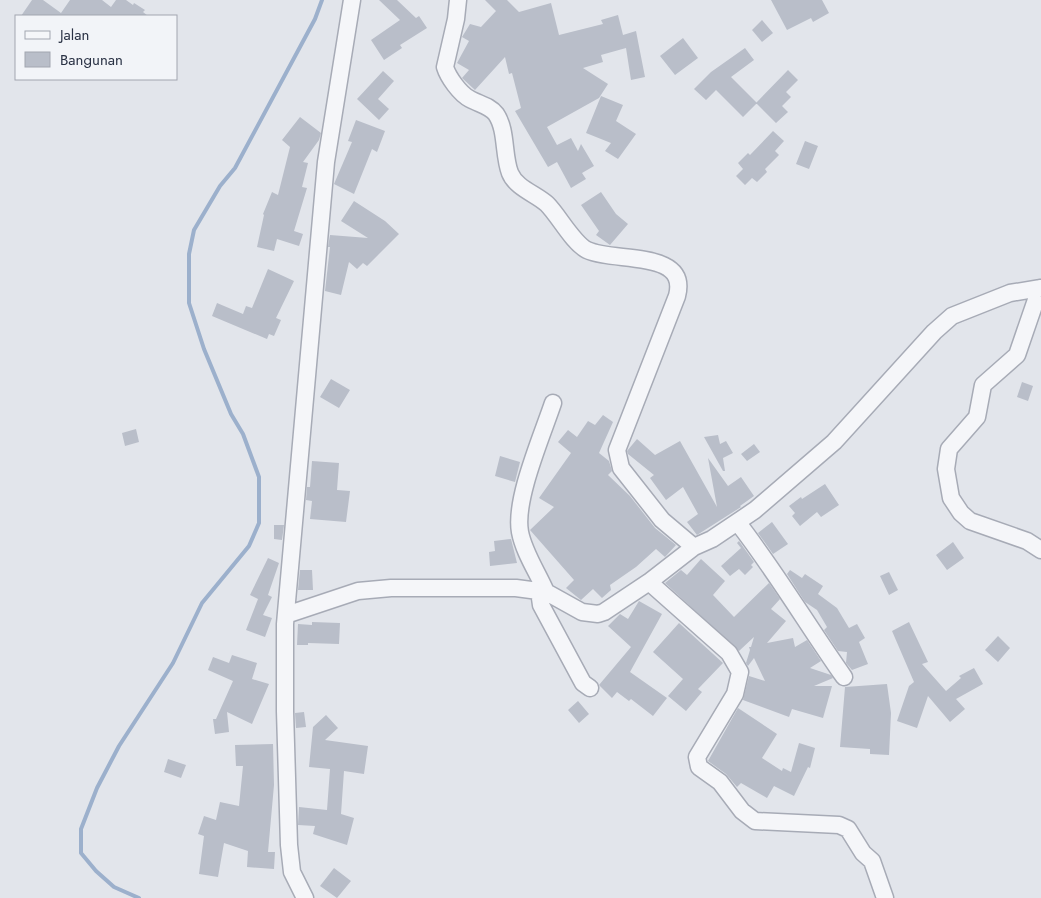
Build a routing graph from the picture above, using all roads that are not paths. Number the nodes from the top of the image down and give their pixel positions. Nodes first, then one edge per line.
1 (352, 0) edge
2 (458, 0) edge
3 (1041, 288) edge
4 (553, 403) dead end
5 (738, 523) junction
6 (694, 547) junction
7 (1041, 550) edge
8 (649, 582) junction
9 (543, 591) junction
10 (286, 615) junction
11 (844, 677) dead end
12 (590, 688) dead end
13 (305, 898) edge
14 (885, 898) edge

1 - 10 street
2 - 6 street
3 - 5 street
3 - 7 street
4 - 9 street
5 - 6 street
5 - 11 street
6 - 8 street
8 - 9 street
8 - 14 street
9 - 10 street
9 - 12 street
10 - 13 street

